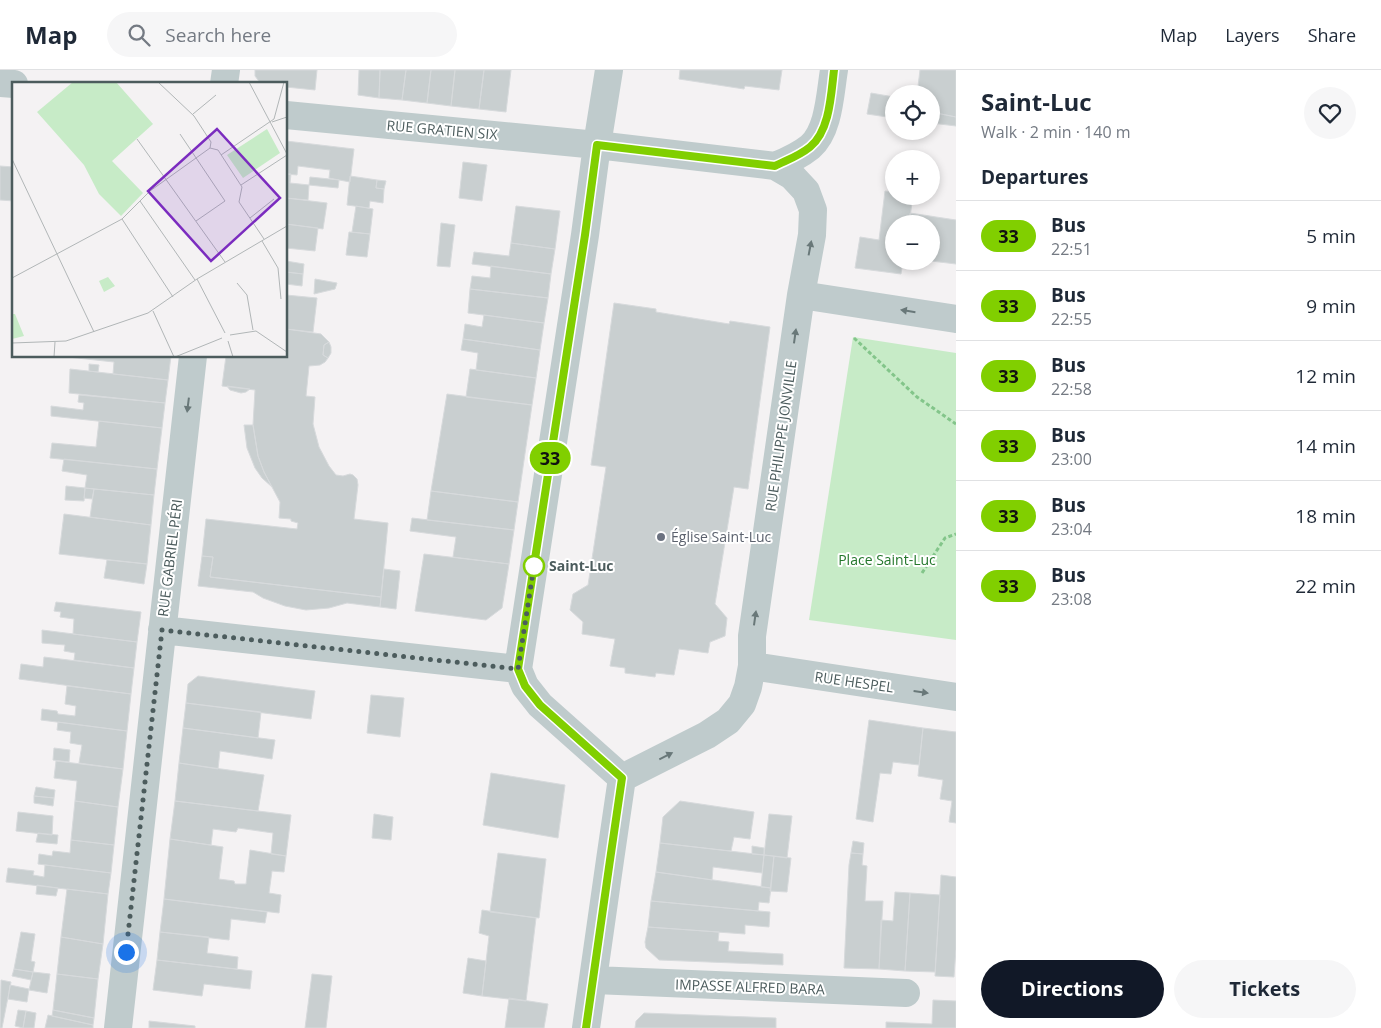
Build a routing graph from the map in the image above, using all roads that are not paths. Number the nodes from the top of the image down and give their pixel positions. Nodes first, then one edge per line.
1 (608, 70) edge
2 (834, 70) edge
3 (288, 115) edge
4 (597, 145) junction
5 (775, 166) junction
6 (801, 295) junction
7 (956, 319) edge
8 (193, 358) edge
9 (162, 630) junction
10 (752, 666) junction
11 (518, 669) junction
12 (956, 697) edge
13 (622, 778) junction
14 (594, 980) junction
15 (906, 993) dead end
16 (118, 1028) edge
17 (586, 1028) edge

1 - 4 street
2 - 5 street
3 - 4 street, RUE GRATIEN SIX
4 - 5 street, RUE GRATIEN SIX
4 - 11 street
6 -> 5 street, RUE PHILIPPE JONVILLE
7 -> 6 street
10 -> 6 street, RUE PHILIPPE JONVILLE
8 -> 9 street, RUE GABRIEL PÉRI
9 - 11 street
9 - 16 street, RUE GABRIEL PÉRI
10 -> 12 street, RUE HESPEL
13 -> 10 street
11 - 13 street
13 - 14 street
14 - 15 street, IMPASSE ALFRED BARA
14 - 17 street

